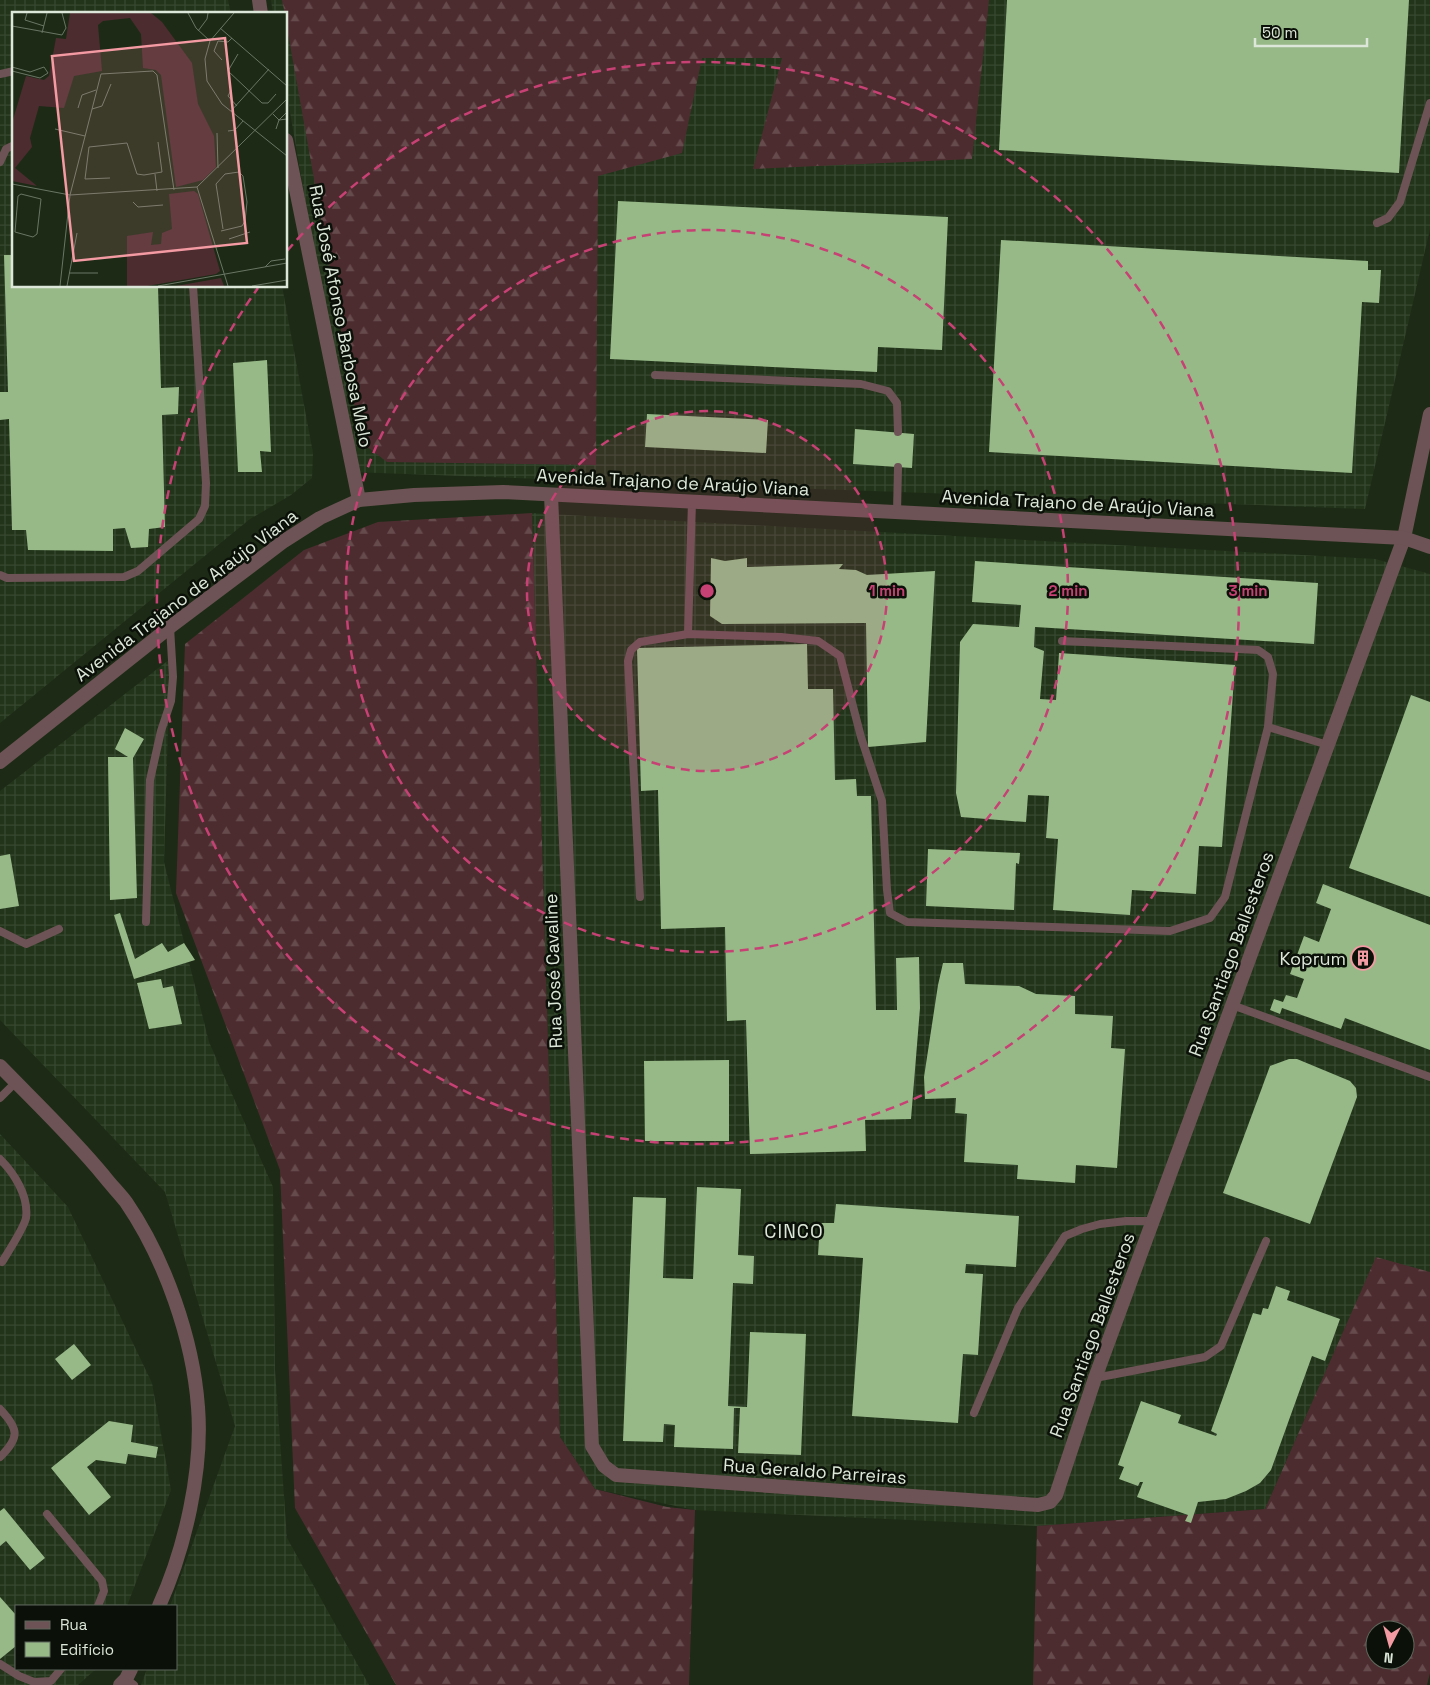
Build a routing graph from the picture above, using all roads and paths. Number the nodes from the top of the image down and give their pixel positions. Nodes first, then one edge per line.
1 (1430, 103) edge
2 (12, 146) edge
3 (288, 150) edge
4 (0, 162) edge
5 (1376, 223) dead end
6 (193, 288) edge
7 (656, 375) dead end
8 (1430, 414) edge
9 (898, 432) dead end
10 (898, 467) dead end
11 (551, 495) junction
12 (359, 500) junction
13 (692, 502) junction
14 (897, 512) junction
15 (1404, 538) junction
16 (1430, 546) edge
17 (0, 574) edge
18 (170, 627) junction
19 (688, 634) junction
20 (1062, 641) dead end
21 (1268, 727) junction
22 (1328, 745) junction
23 (0, 762) edge
24 (640, 897) dead end
25 (146, 922) dead end
26 (59, 929) dead end
27 (0, 931) edge
28 (1232, 1005) junction
29 (0, 1066) edge
30 (1430, 1077) edge
31 (16, 1082) junction
32 (0, 1098) edge
33 (0, 1159) edge
34 (1153, 1222) junction
35 (1266, 1241) dead end
36 (2, 1262) dead end
37 (1095, 1378) junction
38 (0, 1409) edge
39 (974, 1413) dead end
40 (592, 1446) joint
41 (0, 1458) edge
42 (1050, 1502) joint
43 (47, 1514) dead end
44 (98, 1605) edge
45 (159, 1605) edge
46 (0, 1664) edge
47 (60, 1670) edge

1 - 5 lane
2 - 4 lane
3 - 12 street, Rua José Afonso Barbosa Melo
6 - 17 lane
7 - 9 lane
8 - 15 street, Rua Santiago Ballesteros
10 - 14 lane
11 - 12 street, Avenida Trajano de Araújo Viana
11 - 13 street, Avenida Trajano de Araújo Viana
11 - 40 street, Rua José Cavaline
12 - 18 street, Avenida Trajano de Araújo Viana
13 - 14 street, Avenida Trajano de Araújo Viana
13 - 19 lane
14 - 15 street, Avenida Trajano de Araújo Viana
15 - 16 street, Avenida Trajano de Araújo Viana
15 - 22 street, Rua Santiago Ballesteros
18 - 23 street, Avenida Trajano de Araújo Viana
18 - 25 lane
19 - 21 lane
19 - 24 lane
20 - 21 lane
21 - 22 lane
22 - 28 street, Rua Santiago Ballesteros
26 - 27 lane
28 - 30 lane
28 - 34 street, Rua Santiago Ballesteros
29 - 31 street
31 - 32 lane
31 - 45 street
33 - 36 lane
34 - 37 street, Rua Santiago Ballesteros
34 - 39 lane
35 - 37 lane
37 - 42 street, Rua Santiago Ballesteros
38 - 41 lane
40 - 42 street, Rua Geraldo Parreiras
43 - 44 lane
46 - 47 lane

